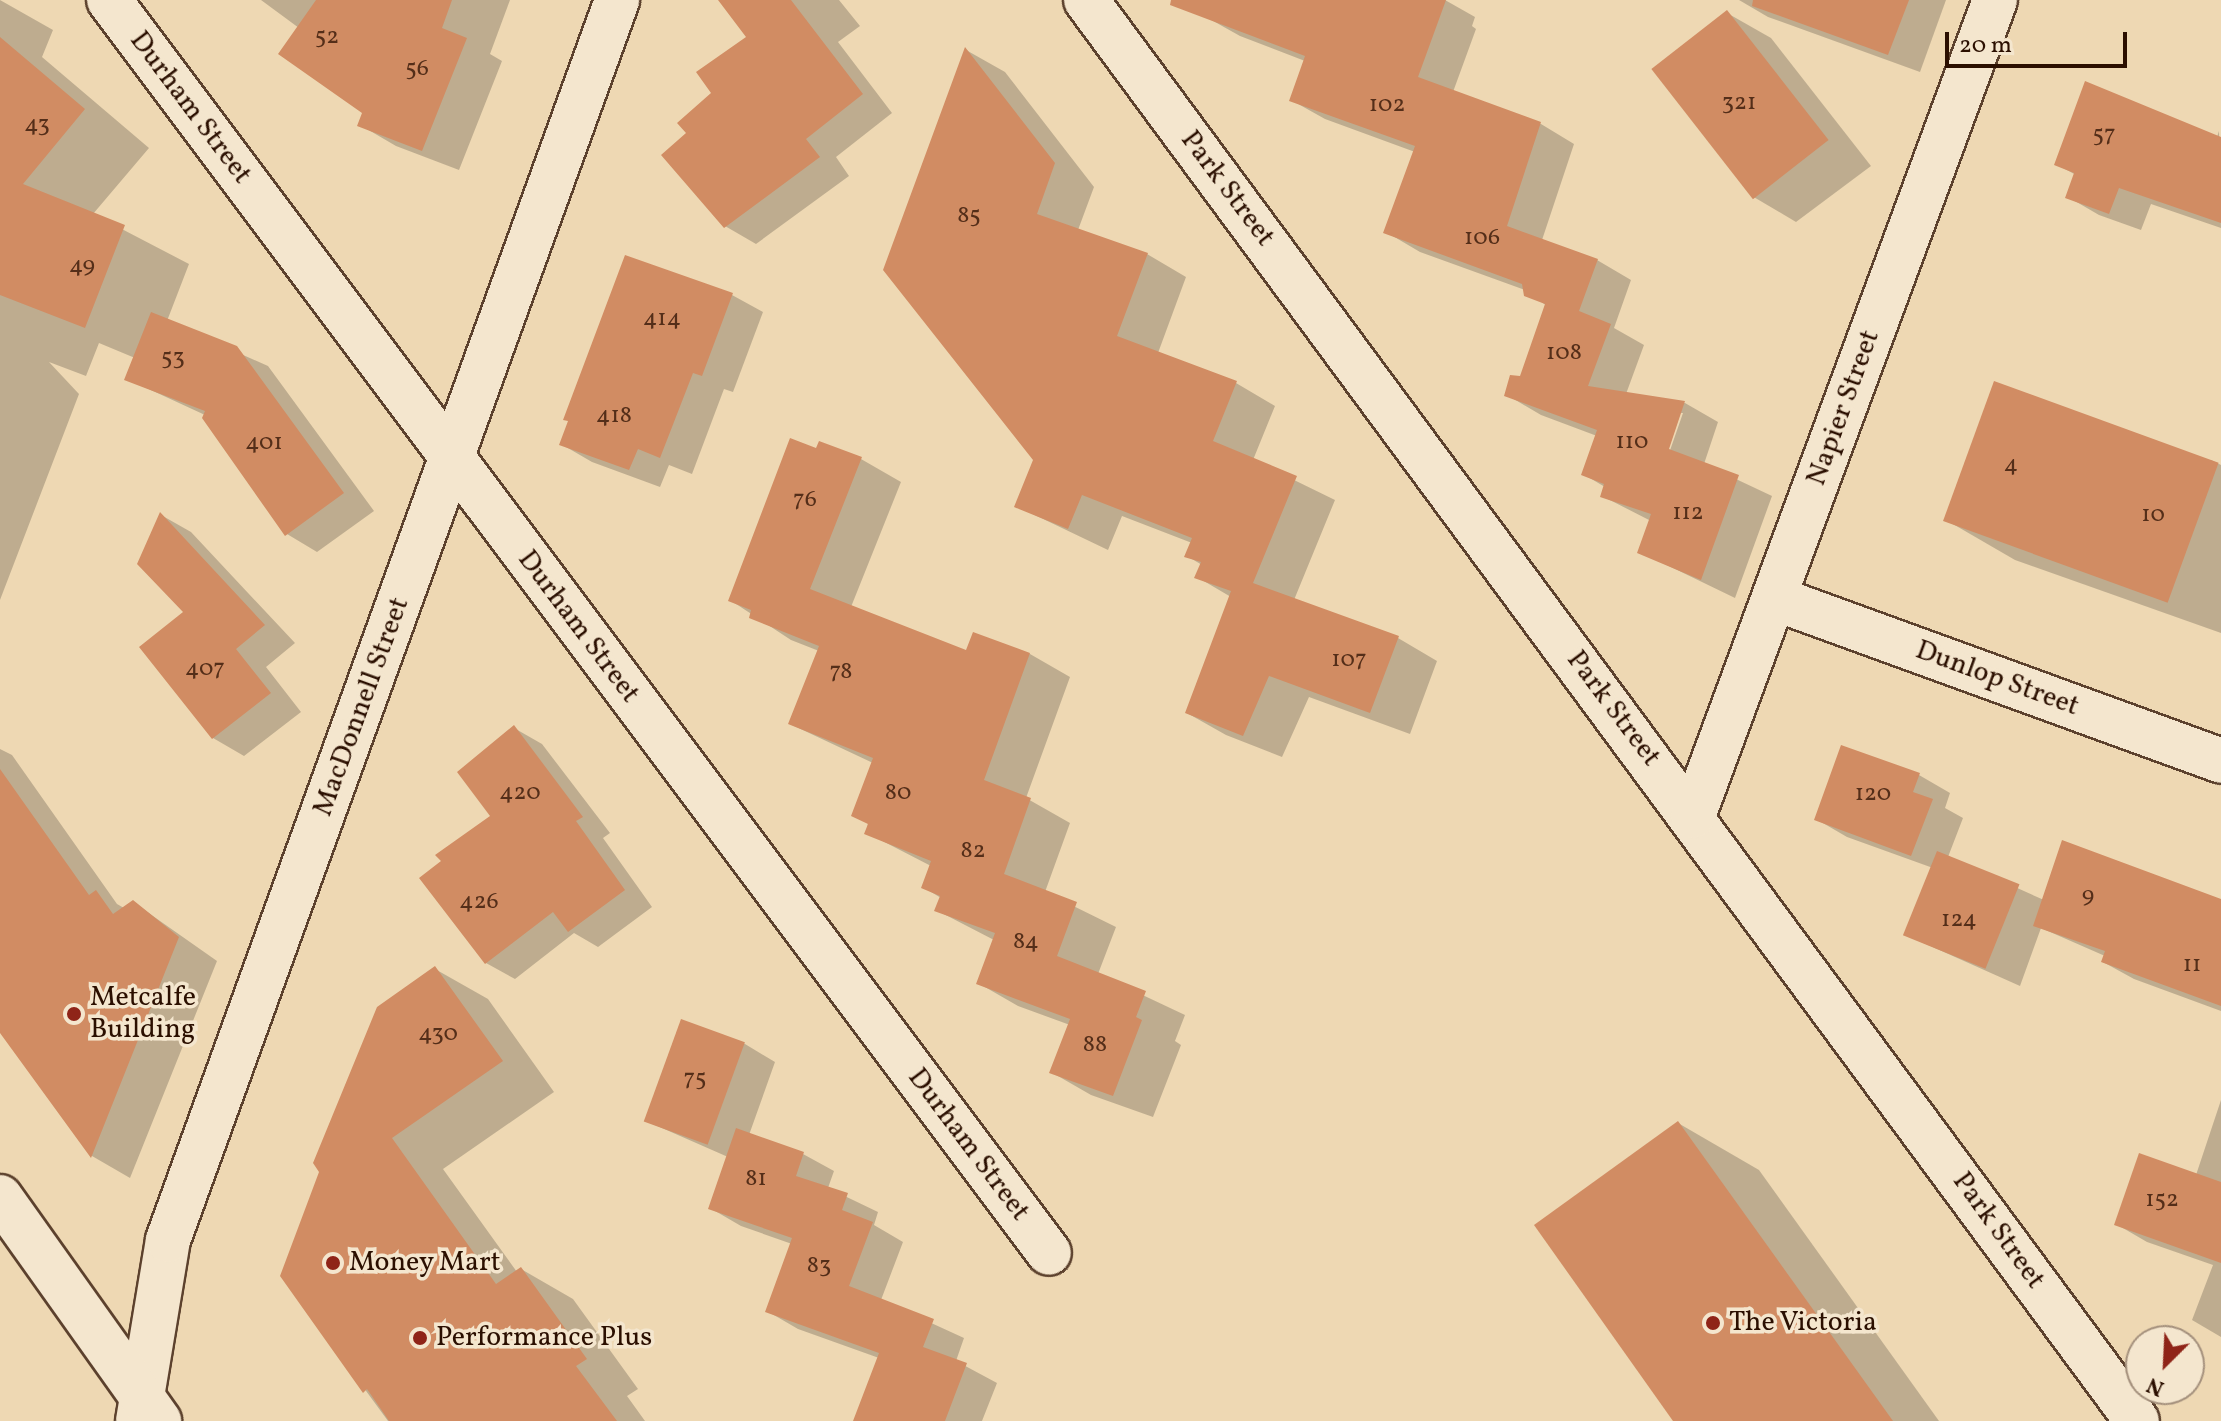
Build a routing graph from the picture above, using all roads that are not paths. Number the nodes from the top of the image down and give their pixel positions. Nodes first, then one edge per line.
1 (109, 0) edge
2 (617, 0) edge
3 (1086, 0) edge
4 (1995, 0) edge
5 (452, 459) junction
6 (1774, 598) junction
7 (2221, 761) edge
8 (1693, 816) junction
9 (0, 1197) edge
10 (1049, 1253) dead end
11 (146, 1413) edge
12 (2137, 1421) edge

1 - 5 street, Durham Street
2 - 5 street, MacDonnell Street
3 - 8 street, Park Street
4 - 6 street, Napier Street
5 - 10 street, Durham Street
5 - 11 street, MacDonnell Street
6 - 7 street, Dunlop Street
6 - 8 street, Napier Street
8 - 12 street, Park Street
9 - 11 street

